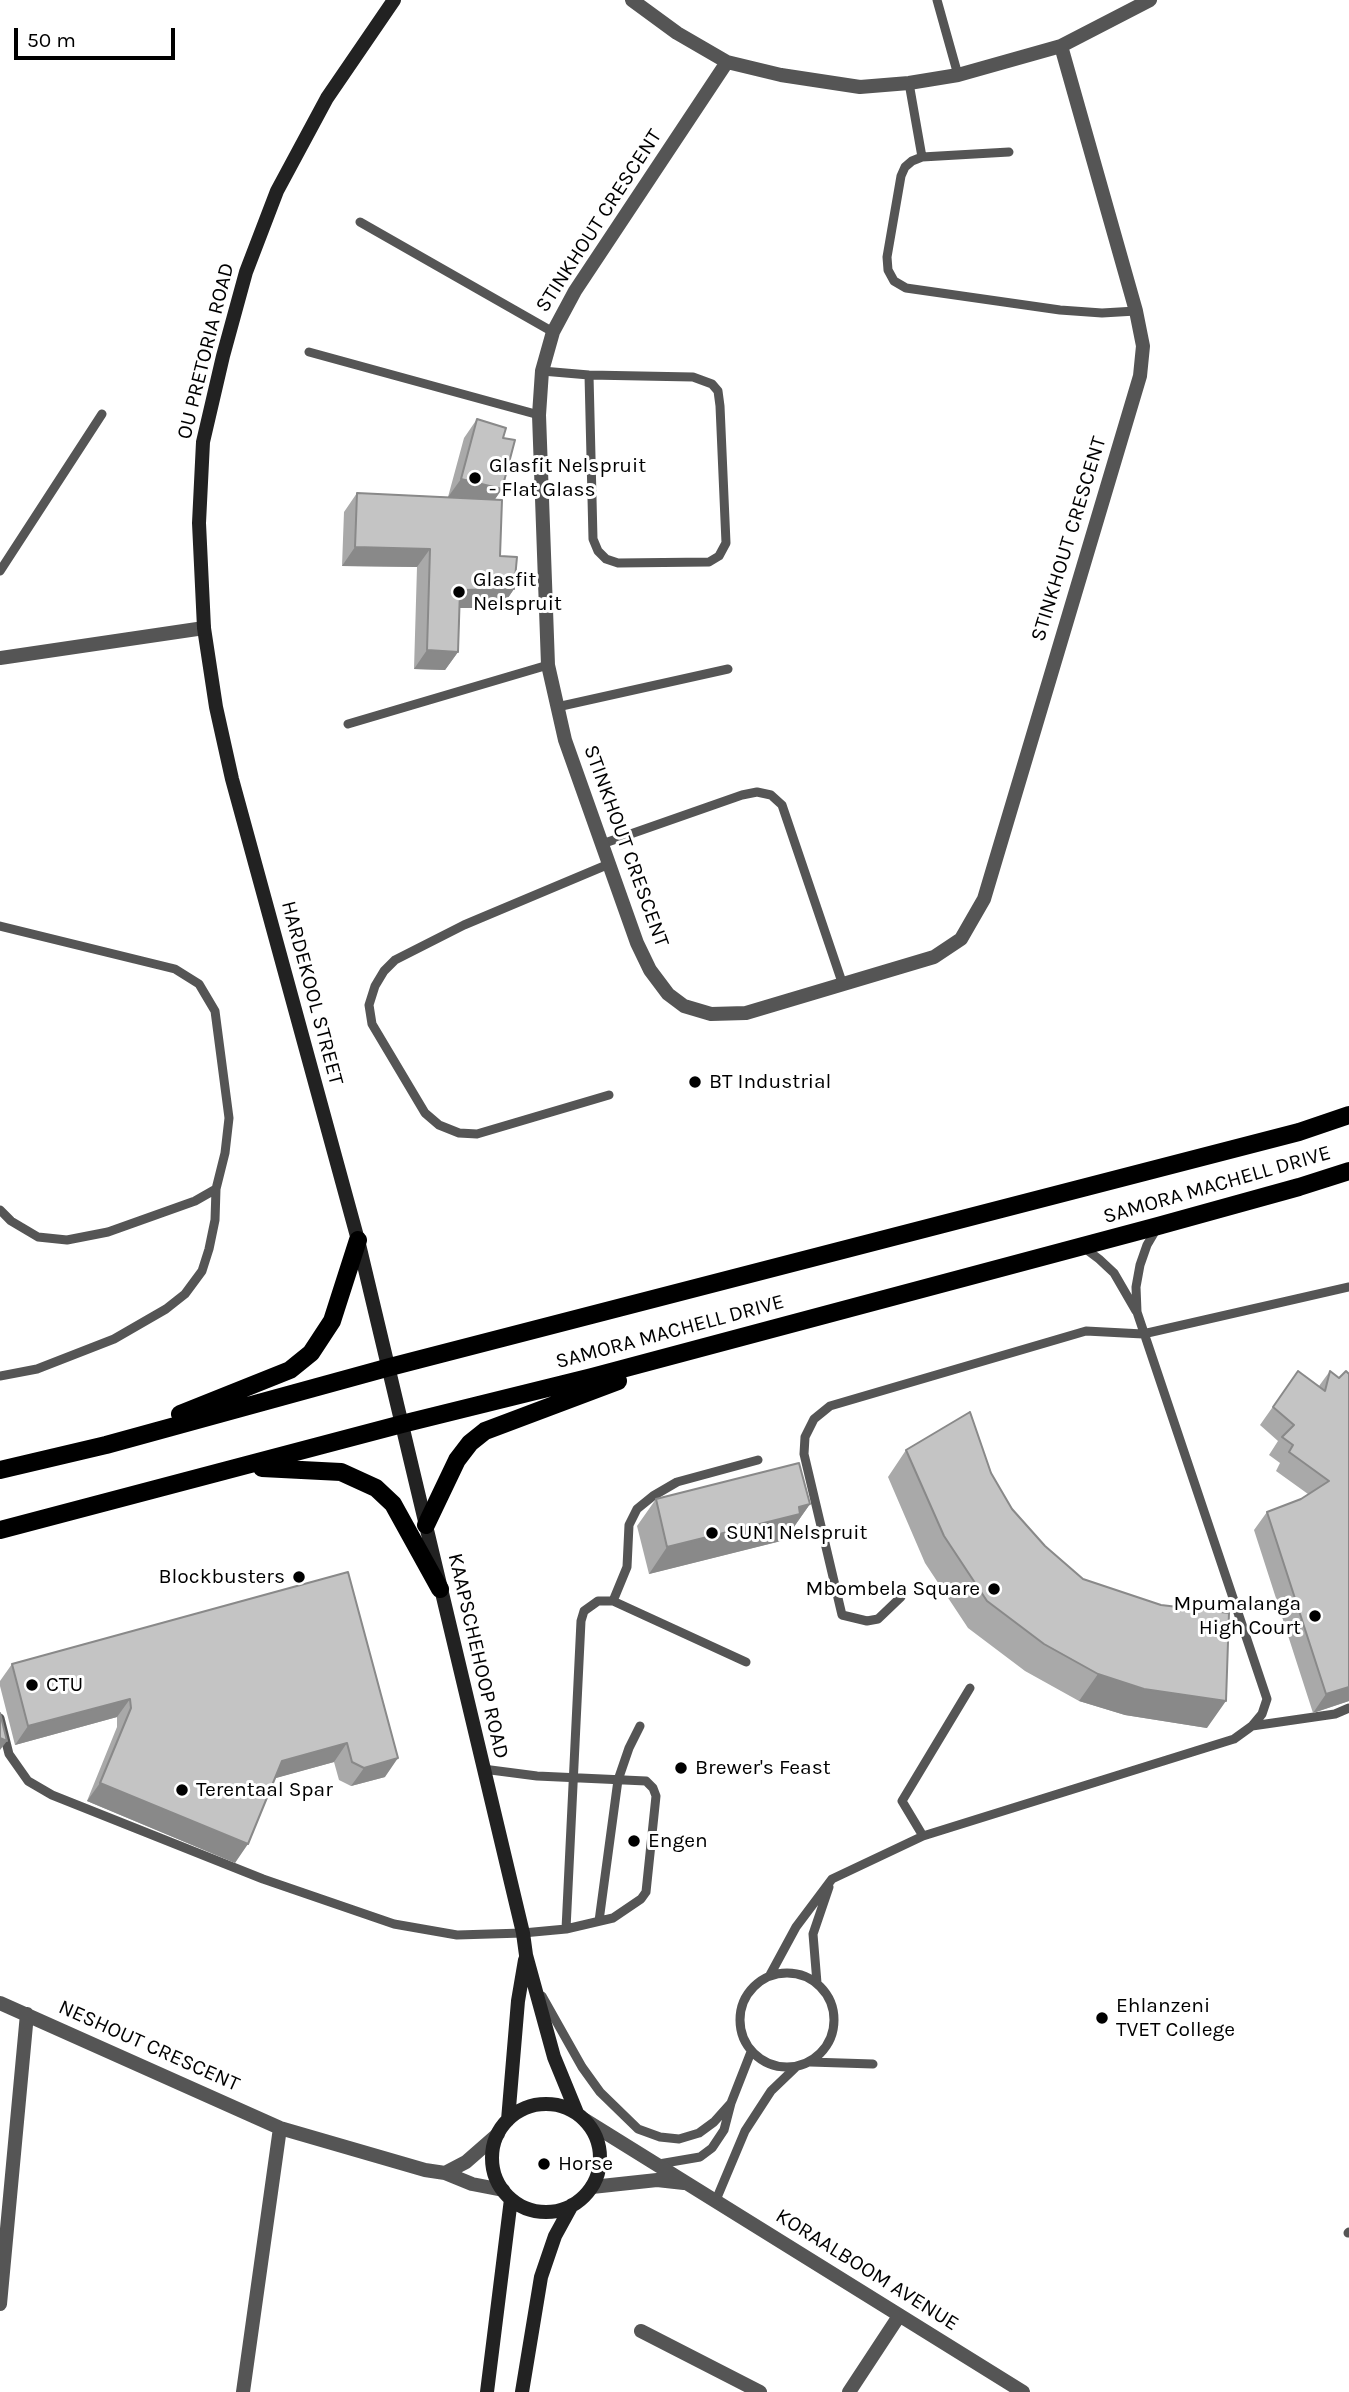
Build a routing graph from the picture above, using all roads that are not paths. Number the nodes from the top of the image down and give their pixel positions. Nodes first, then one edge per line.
1 (394, 0) edge
2 (632, 0) edge
3 (937, 0) edge
4 (1150, 0) edge
5 (1060, 46) junction
6 (727, 62) junction
7 (958, 75) junction
8 (909, 83) junction
9 (1009, 152) dead end
10 (922, 157) junction
11 (360, 222) dead end
12 (1136, 311) junction
13 (553, 332) junction
14 (309, 352) dead end
15 (542, 371) junction
16 (589, 375) junction
17 (102, 414) dead end
18 (540, 415) junction
19 (0, 571) edge
20 (204, 628) junction
21 (0, 658) edge
22 (548, 665) junction
23 (728, 669) dead end
24 (557, 707) junction
25 (348, 724) dead end
26 (602, 844) junction
27 (609, 864) junction
28 (0, 926) edge
29 (843, 985) junction
30 (609, 1094) dead end
31 (1349, 1115) edge
32 (1349, 1171) edge
33 (216, 1189) junction
34 (0, 1210) edge
35 (1158, 1226) junction
36 (358, 1240) junction
37 (1082, 1246) junction
38 (1349, 1287) edge
39 (1137, 1312) junction
40 (1143, 1334) junction
41 (746, 1335) junction
42 (390, 1367) junction
43 (0, 1376) edge
44 (402, 1424) junction
45 (106, 1445) junction
46 (758, 1460) dead end
47 (237, 1468) junction
48 (0, 1470) edge
49 (426, 1525) junction
50 (0, 1530) edge
51 (440, 1589) junction
52 (901, 1597) dead end
53 (613, 1601) junction
54 (746, 1662) dead end
55 (970, 1688) dead end
56 (1349, 1708) edge
57 (0, 1718) edge
58 (640, 1726) dead end
59 (1252, 1726) junction
60 (483, 1769) junction
61 (572, 1778) junction
62 (618, 1780) junction
63 (923, 1836) junction
64 (832, 1879) junction
65 (600, 1921) junction
66 (566, 1929) junction
67 (523, 1933) junction
68 (526, 1955) junction
69 (770, 1975) junction
70 (532, 1979) junction
71 (817, 1983) junction
72 (0, 2003) edge
73 (27, 2014) junction
74 (751, 2052) junction
75 (810, 2062) junction
76 (873, 2064) dead end
77 (796, 2067) junction
78 (730, 2103) junction
79 (581, 2117) junction
80 (508, 2120) junction
81 (280, 2128) junction
82 (498, 2134) junction
83 (659, 2164) junction
84 (445, 2174) junction
85 (689, 2184) junction
86 (592, 2187) junction
87 (507, 2194) junction
88 (716, 2200) junction
89 (572, 2205) junction
90 (0, 2304) edge
91 (899, 2316) junction
92 (641, 2331) dead end
93 (243, 2392) edge
94 (487, 2392) edge
95 (522, 2392) edge
96 (760, 2392) edge
97 (849, 2392) edge
98 (1023, 2392) edge

1 - 20 main road, OU PRETORIA ROAD
2 - 6 street
3 - 7 lane
4 - 5 street
5 - 7 street
5 - 12 street, STINKHOUT CRESCENT
6 - 8 street
6 - 13 street, STINKHOUT CRESCENT
7 - 8 street
8 - 10 lane
9 - 10 lane
10 - 12 lane
11 - 13 lane
12 - 29 street, STINKHOUT CRESCENT
13 - 15 street, STINKHOUT CRESCENT
14 - 18 lane
15 - 16 lane
15 - 18 street, STINKHOUT CRESCENT
16 - 16 lane
17 - 19 lane
18 - 22 street, STINKHOUT CRESCENT
20 - 21 street
20 - 36 main road, HARDEKOOL STREET
22 - 24 street, STINKHOUT CRESCENT
22 - 25 lane
23 - 24 lane
24 - 26 street, STINKHOUT CRESCENT
26 - 27 street, STINKHOUT CRESCENT
26 - 29 lane
27 - 29 street, STINKHOUT CRESCENT
27 - 30 lane
28 - 33 lane
31 - 42 main road, SAMORA MACHELL DRIVE
32 - 35 main road, SAMORA MACHELL DRIVE
33 - 34 lane
33 - 43 lane
35 - 37 main road, SAMORA MACHELL DRIVE
35 - 39 lane
36 - 42 main road, HARDEKOOL STREET
36 - 45 main road
37 - 39 lane
37 - 41 main road, SAMORA MACHELL DRIVE
38 - 40 lane
39 - 40 lane
40 - 52 lane
40 - 59 lane
41 - 44 main road, SAMORA MACHELL DRIVE
41 - 49 main road
42 - 44 main road, KAAPSCHEHOOP ROAD
42 - 45 main road, SAMORA MACHELL DRIVE
44 - 47 main road, SAMORA MACHELL DRIVE
44 - 49 main road, KAAPSCHEHOOP ROAD
45 - 48 main road, SAMORA MACHELL DRIVE
46 - 53 lane
47 - 50 main road, SAMORA MACHELL DRIVE
47 - 51 main road
49 - 51 main road, KAAPSCHEHOOP ROAD
51 - 60 main road, KAAPSCHEHOOP ROAD
53 - 54 lane
53 - 61 lane
55 - 63 lane
56 - 59 lane
57 - 67 lane
58 - 62 lane
59 - 63 lane
60 - 61 lane
60 - 67 main road, KAAPSCHEHOOP ROAD
61 - 62 lane
61 - 66 lane
62 - 65 lane
62 - 65 lane
63 - 64 lane
64 - 69 lane
64 - 71 lane
65 - 66 lane
66 - 67 lane
67 - 68 main road, KAAPSCHEHOOP ROAD
68 - 70 main road
68 - 80 main road
69 - 71 lane
69 - 74 lane
70 - 78 lane
70 - 79 main road
71 - 75 lane
72 - 73 street, NESHOUT CRESCENT
73 - 81 street, NESHOUT CRESCENT
73 - 90 street
74 - 77 lane
74 - 78 lane
75 - 76 lane
75 - 77 lane
77 - 88 lane
78 - 83 lane
79 - 80 main road
79 - 83 street, KORAALBOOM AVENUE
79 - 86 main road
80 - 82 main road
81 - 84 street, NESHOUT CRESCENT
81 - 93 street
82 - 84 street
82 - 87 main road
83 - 85 street, KORAALBOOM AVENUE
84 - 87 street, NESHOUT CRESCENT
85 - 86 street
85 - 88 street, KORAALBOOM AVENUE
86 - 89 main road
87 - 89 main road
87 - 94 main road
88 - 91 street, KORAALBOOM AVENUE
89 - 95 main road
91 - 97 street
91 - 98 street, KORAALBOOM AVENUE
92 - 96 street

